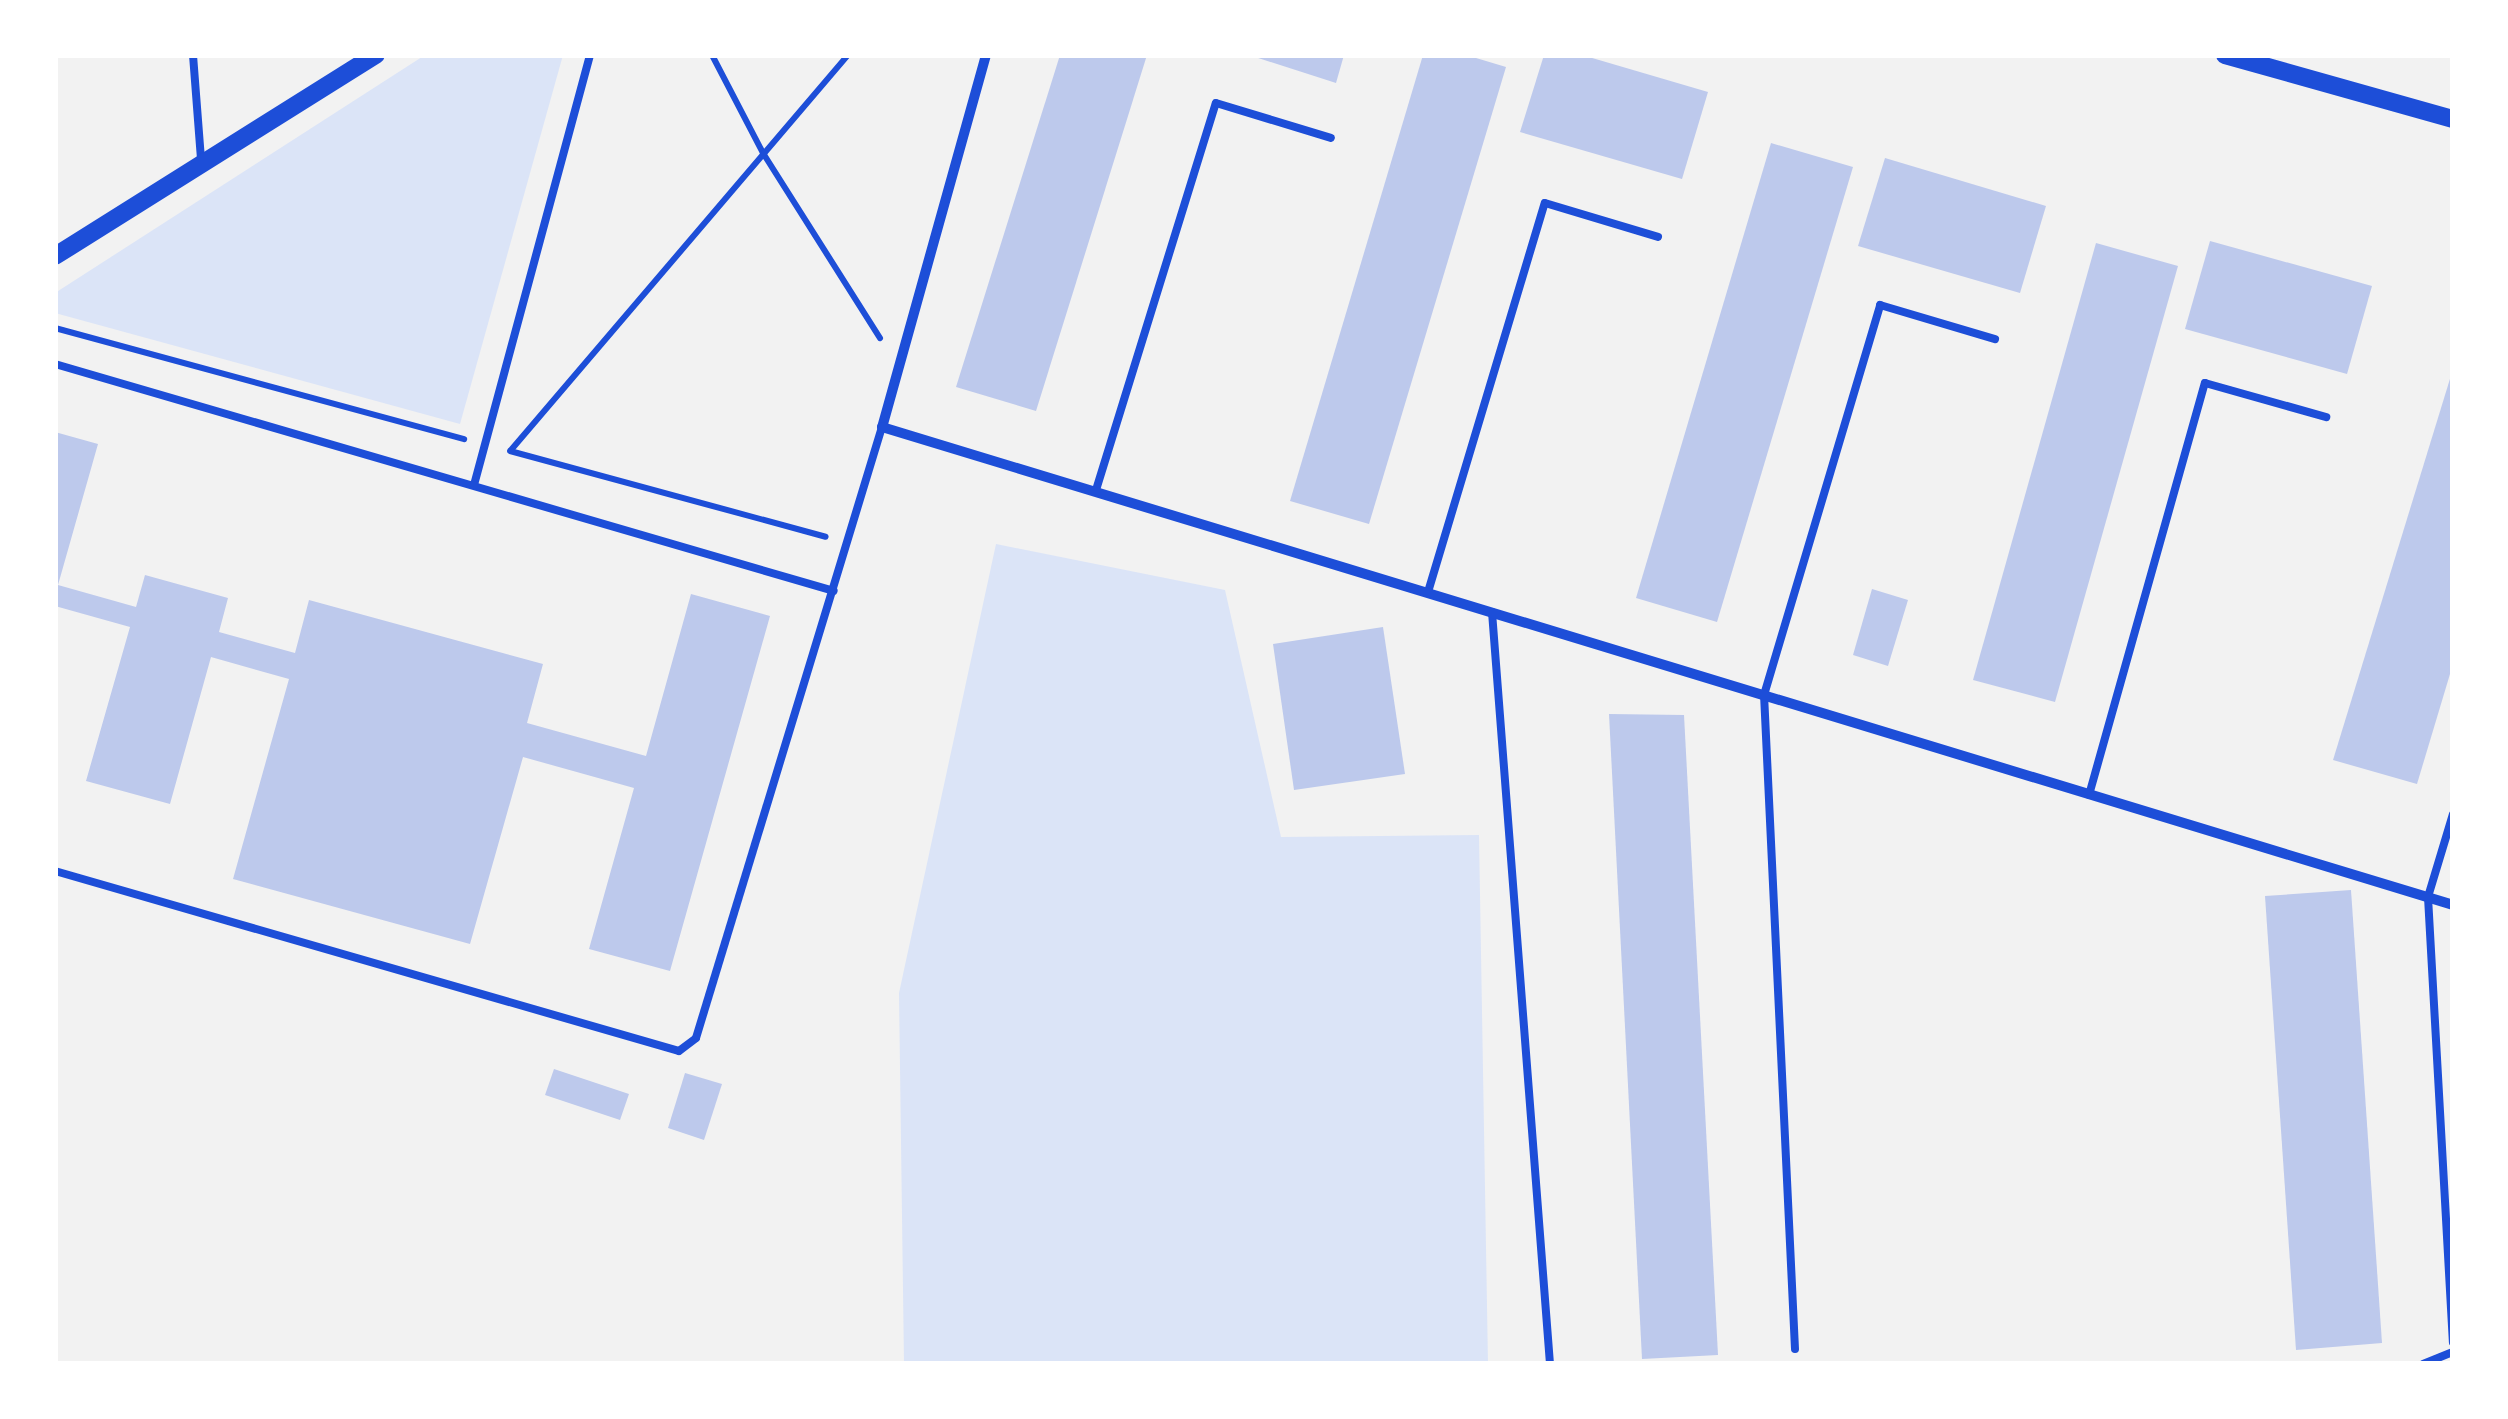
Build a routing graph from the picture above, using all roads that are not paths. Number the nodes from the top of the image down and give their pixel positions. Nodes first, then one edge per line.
1 (193, 55) edge
2 (376, 55) edge
3 (590, 55) edge
4 (986, 55) edge
5 (2225, 55) edge
6 (2453, 118) edge
7 (1331, 138) dead end
8 (201, 165) junction
9 (1658, 237) dead end
10 (55, 256) edge
11 (1996, 339) dead end
12 (55, 364) edge
13 (2326, 416) dead end
14 (882, 426) junction
15 (474, 484) junction
16 (1096, 490) junction
17 (834, 591) junction
18 (1428, 592) junction
19 (1492, 612) junction
20 (1764, 695) junction
21 (2089, 795) junction
22 (2453, 814) edge
23 (55, 870) edge
24 (2428, 897) junction
25 (2453, 905) edge
26 (2453, 1342) edge
27 (1795, 1348) dead end
28 (2453, 1352) edge
29 (1550, 1364) edge
30 (2423, 1364) edge

1 - 8 lane
2 - 8 street
3 - 15 lane
4 - 14 street
5 - 6 street
7 - 16 lane
8 - 10 street
9 - 18 lane
11 - 20 lane
12 - 15 lane
13 - 21 lane
14 - 16 street
14 - 17 lane
15 - 17 lane
16 - 18 street
17 - 23 lane
18 - 19 street
19 - 20 street
19 - 29 lane
20 - 21 street
20 - 27 lane
21 - 24 street
22 - 24 lane
24 - 25 street
24 - 26 lane
28 - 30 lane

